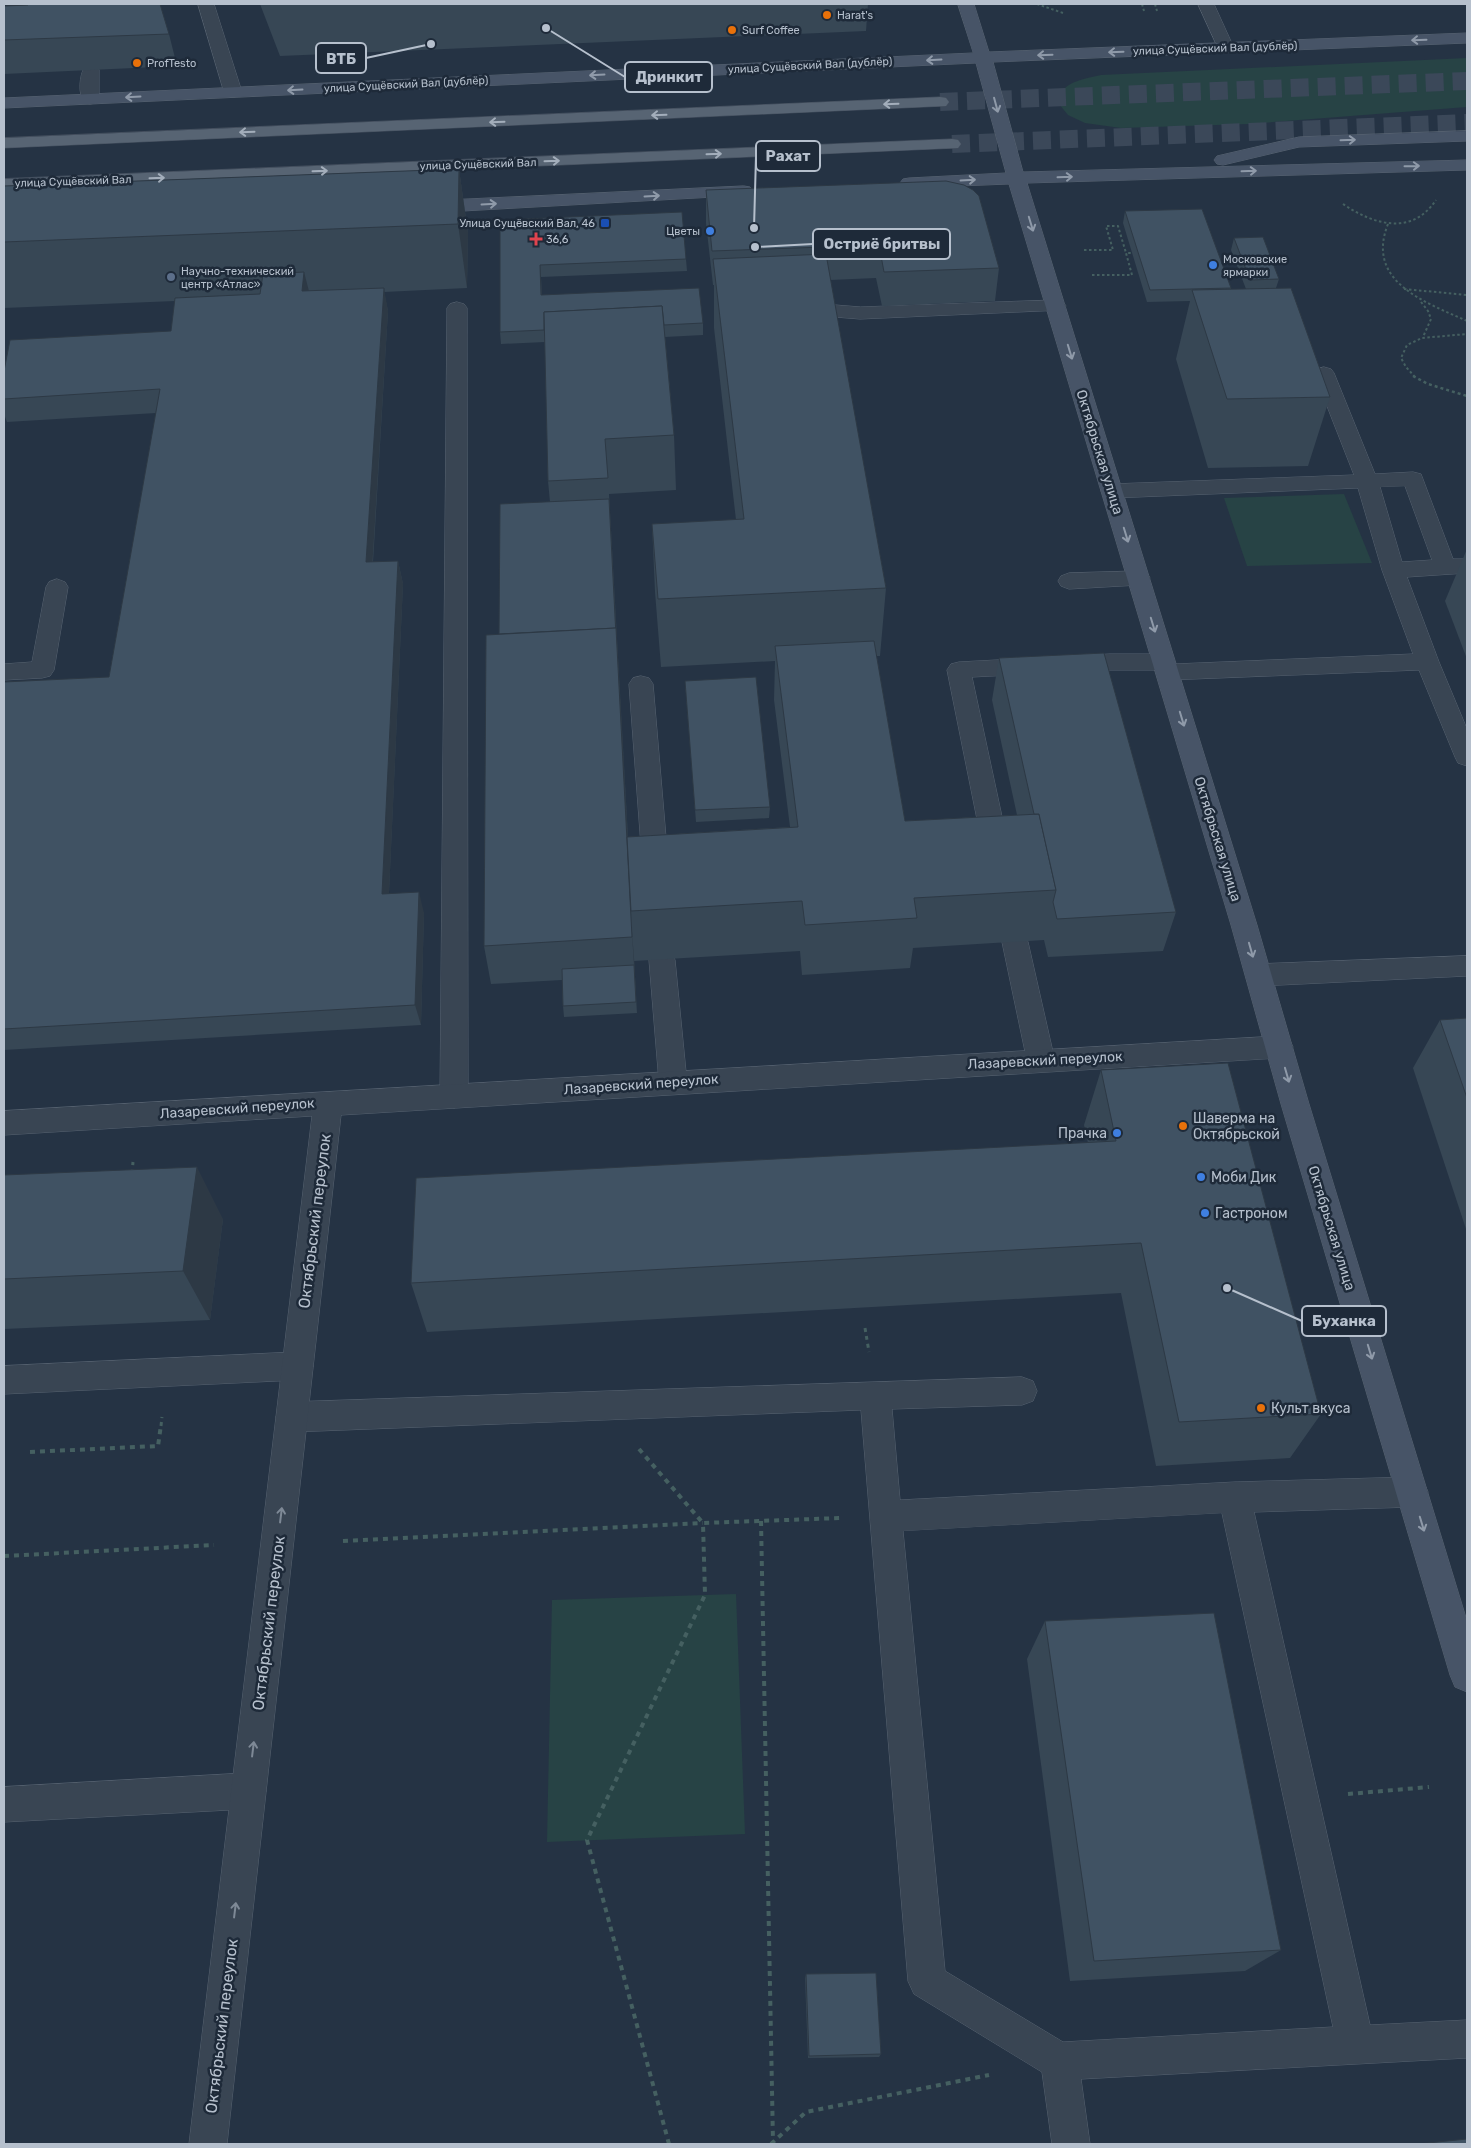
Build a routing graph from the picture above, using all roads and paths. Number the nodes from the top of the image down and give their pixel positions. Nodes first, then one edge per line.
1 (206, 4) edge
2 (966, 4) edge
3 (1037, 4) edge
4 (1142, 4) edge
5 (1155, 4) edge
6 (1206, 4) edge
7 (1158, 11) dead end
8 (1144, 12) dead end
9 (1063, 13) dead end
10 (1467, 38) edge
11 (1226, 48) junction
12 (983, 58) junction
13 (91, 70) edge
14 (233, 92) junction
15 (90, 99) junction
16 (940, 102) tunnel mouth
17 (4, 103) edge
18 (1467, 136) edge
19 (4, 143) edge
20 (952, 144) tunnel mouth
21 (1467, 165) edge
22 (1166, 174) junction
23 (1016, 178) junction
24 (4, 184) edge
25 (893, 184) edge
26 (766, 190) edge
27 (1437, 196) dead end
28 (1339, 201) dead end
29 (413, 207) edge
30 (1388, 224) junction
31 (1084, 250) dead end
32 (1126, 253) junction
33 (1132, 253) edge
34 (1092, 275) dead end
35 (1404, 289) junction
36 (1467, 296) edge
37 (1419, 300) junction
38 (782, 306) edge
39 (1056, 306) junction
40 (456, 308) dead end
41 (1467, 321) edge
42 (1466, 334) edge
43 (1422, 338) junction
44 (1324, 373) edge
45 (1467, 396) edge
46 (1367, 481) junction
47 (1112, 492) junction
48 (1467, 566) edge
49 (1445, 567) junction
50 (1393, 570) junction
51 (1139, 578) junction
52 (1069, 581) dead end
53 (57, 587) dead end
54 (1427, 662) junction
55 (1166, 667) junction
56 (4, 672) edge
57 (641, 684) dead end
58 (1467, 757) edge
59 (1000, 867) edge
60 (657, 887) edge
61 (1015, 942) edge
62 (662, 960) edge
63 (1467, 966) edge
64 (1259, 975) junction
65 (1278, 1047) junction
66 (1041, 1060) junction
67 (673, 1082) junction
68 (454, 1096) junction
69 (328, 1103) junction
70 (4, 1122) edge
71 (133, 1162) dead end
72 (131, 1180) edge
73 (298, 1366) junction
74 (168, 1372) junction
75 (4, 1380) edge
76 (1022, 1391) dead end
77 (875, 1395) junction
78 (292, 1417) junction
79 (633, 1442) dead end
80 (30, 1452) dead end
81 (1412, 1492) junction
82 (1235, 1497) junction
83 (886, 1516) junction
84 (761, 1520) junction
85 (703, 1522) junction
86 (343, 1541) dead end
87 (214, 1545) dead end
88 (4, 1556) edge
89 (1467, 1675) edge
90 (248, 1792) junction
91 (4, 1805) edge
92 (1467, 2038) edge
93 (1356, 2045) junction
94 (1060, 2060) junction
95 (772, 2143) edge
96 (208, 2144) edge
97 (669, 2144) edge
98 (1071, 2144) edge

1 - 14 street
2 - 12 main road, Октябрьская улица
3 - 9 path
4 - 8 path
5 - 7 path
6 - 11 street
10 -> 11 main road, улица Сущёвский Вал (дублёр)
11 -> 12 main road, улица Сущёвский Вал (дублёр)
12 -> 14 main road, улица Сущёвский Вал (дублёр)
12 -> 23 main road, Октябрьская улица
13 - 15 street
14 -> 15 main road, улица Сущёвский Вал (дублёр)
15 - 17 main road, улица Сущёвский Вал (дублёр)
16 -> 19 main road
22 -> 18 main road
24 -> 20 main road, улица Сущёвский Вал
22 -> 21 main road
23 -> 22 main road
25 -> 23 main road
23 -> 39 main road, Октябрьская улица
29 -> 26 main road
27 - 30 path
28 - 30 path
30 - 35 path
31 - 32 path
32 - 33 path
32 - 34 path
35 - 36 path
35 - 37 path
37 - 41 path
37 - 43 path
38 - 39 street
39 -> 47 main road, Октябрьская улица
40 - 68 street
42 - 43 path
43 - 45 path
44 - 46 street
46 - 47 street
46 - 49 street
46 - 50 street
47 -> 51 main road, Октябрьская улица
48 - 49 street
49 - 50 street
50 - 54 street
51 - 52 street
51 -> 55 main road, Октябрьская улица
53 - 56 street
54 - 55 street
54 - 58 street
55 - 59 street
55 -> 64 main road, Октябрьская улица
57 - 60 street
61 - 66 street
62 - 67 street
63 - 64 street
64 - 65 main road, Октябрьская улица
65 - 66 street, Лазаревский переулок
65 -> 81 main road, Октябрьская улица
66 - 67 street, Лазаревский переулок
67 - 68 street, Лазаревский переулок
68 - 69 street, Лазаревский переулок
69 - 70 street, Лазаревский переулок
69 - 73 street, Октябрьский переулок
71 - 72 path
73 - 74 street
73 - 78 street, Октябрьский переулок
74 - 75 street
74 - 80 path
76 - 77 street
77 - 78 street
77 - 83 street
90 -> 78 street, Октябрьский переулок
79 - 85 path
81 - 82 street
81 -> 89 main road, Октябрьская улица
82 - 83 street
82 - 93 street
83 - 84 path
83 - 94 street
84 - 85 path
84 - 95 path
85 - 86 path
85 - 97 path
87 - 88 path
90 - 91 street
96 -> 90 street, Октябрьский переулок
92 - 93 street
93 - 94 street
94 - 95 path
94 - 98 street

